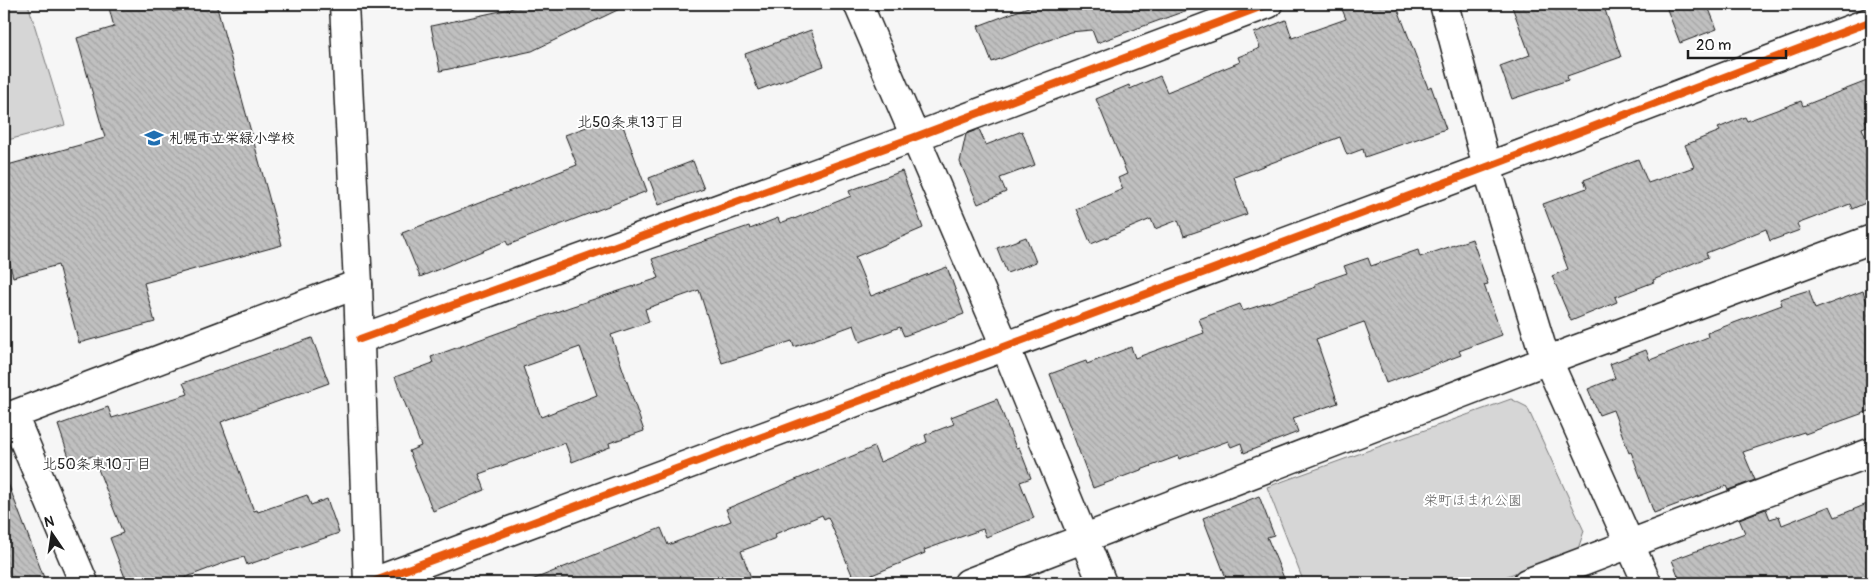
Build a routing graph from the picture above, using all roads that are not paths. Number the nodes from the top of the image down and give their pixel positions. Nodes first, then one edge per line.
1 (344, 4) edge
2 (858, 4) edge
3 (1268, 4) edge
4 (1444, 4) edge
5 (1872, 21) edge
6 (915, 137) junction
7 (1487, 167) junction
8 (1872, 239) edge
9 (358, 284) junction
10 (360, 339) junction
11 (1005, 346) junction
12 (1548, 360) junction
13 (1872, 452) edge
14 (1084, 539) junction
15 (1630, 545) junction
16 (84, 583) edge
17 (369, 583) edge
18 (968, 583) edge
19 (1102, 583) edge
20 (1527, 583) edge
21 (1647, 583) edge

1 - 9 street
2 - 6 street
3 - 6 street
4 - 7 street
5 - 7 street
6 - 10 street
6 - 11 street
7 - 11 street
7 - 12 street
8 - 12 street
9 - 10 street
9 - 16 street
10 - 17 street
11 - 14 street
11 - 17 street
12 - 14 street
12 - 15 street
13 - 15 street
14 - 18 street
14 - 19 street
15 - 20 street
15 - 21 street

